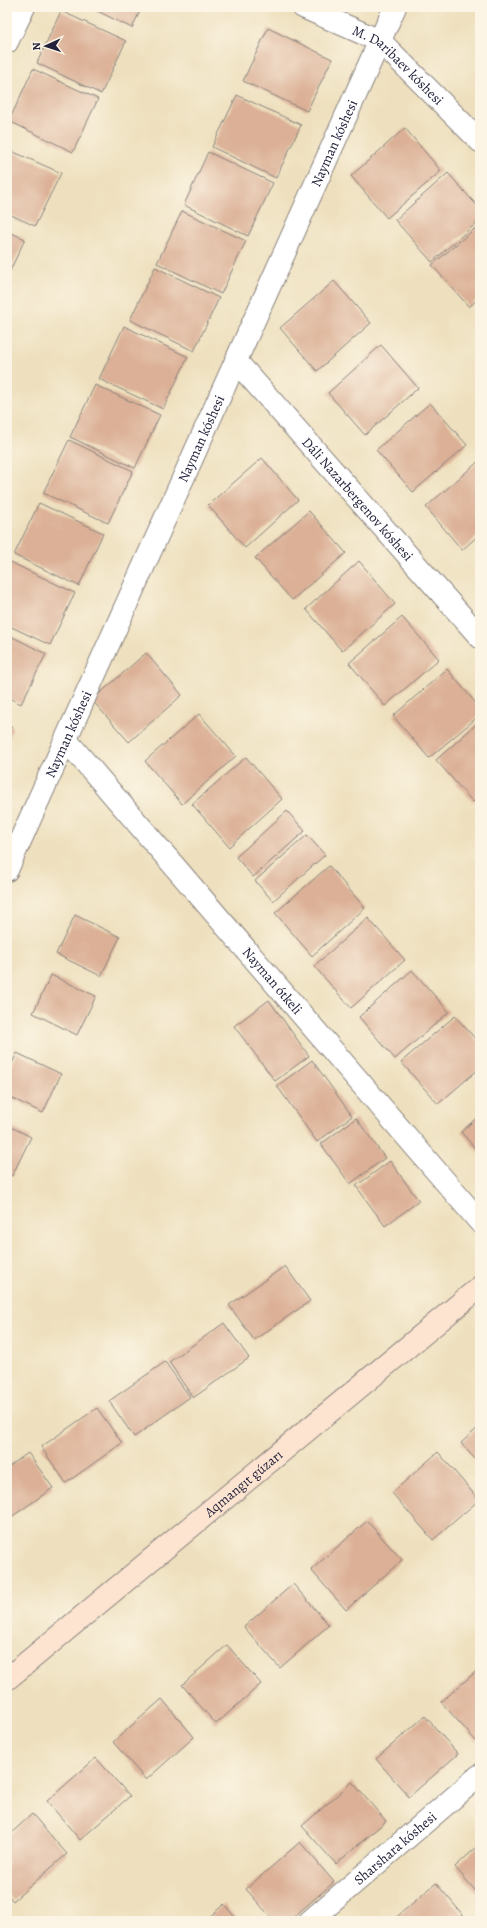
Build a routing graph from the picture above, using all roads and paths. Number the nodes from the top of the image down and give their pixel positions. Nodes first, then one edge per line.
1 (24, 7) edge
2 (303, 7) edge
3 (395, 7) edge
4 (380, 40) junction
5 (7, 42) edge
6 (480, 141) edge
7 (236, 361) junction
8 (480, 637) edge
9 (66, 740) junction
10 (7, 870) edge
11 (480, 1222) edge
12 (480, 1287) edge
13 (7, 1679) edge
14 (480, 1775) edge
15 (310, 1921) edge

1 - 5 street
2 - 4 street, M. Daribaev kóshesi
3 - 4 street, Nayman kóshesi
4 - 6 street, M. Daribaev kóshesi
4 - 7 street, Nayman kóshesi
7 - 8 street, Dáli Nazarbergenov kóshesi
7 - 9 street, Nayman kóshesi
9 - 10 street, Nayman kóshesi
9 - 11 street, Nayman ótkeli
12 - 13 street, Aqmangıt gúzarı
14 - 15 street, Sharshara kóshesi

